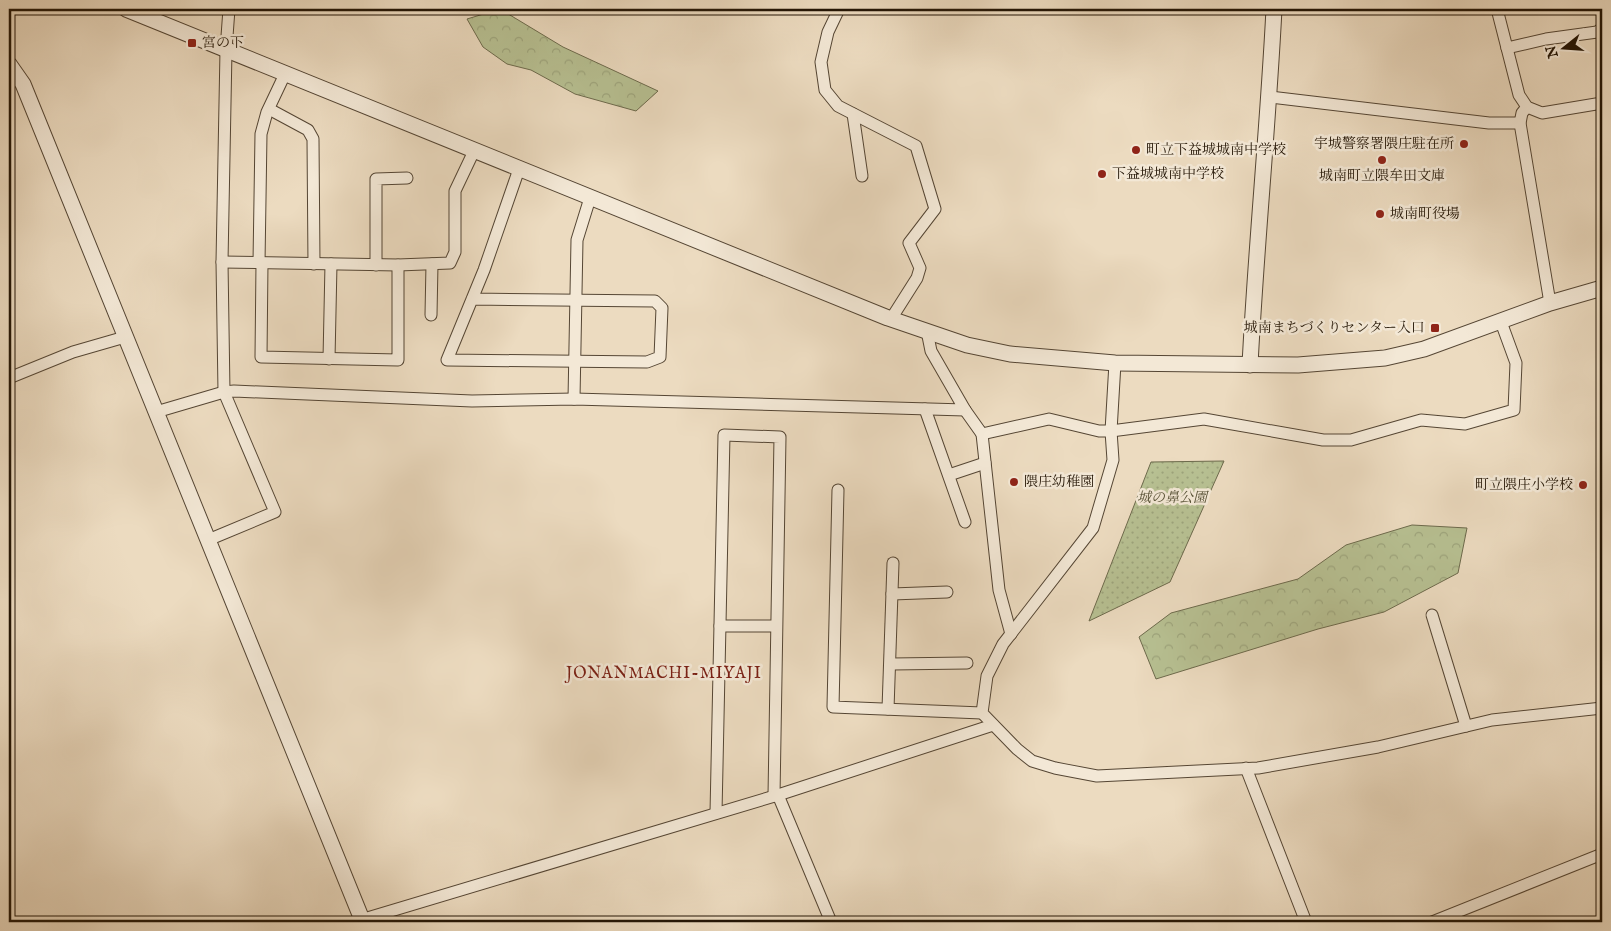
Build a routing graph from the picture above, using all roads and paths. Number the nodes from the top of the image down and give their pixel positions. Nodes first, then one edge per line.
1 (126, 9) edge
2 (229, 9) edge
3 (839, 9) edge
4 (1274, 9) edge
5 (1497, 9) edge
6 (1602, 28) edge
7 (1507, 48) junction
8 (226, 50) junction
9 (9, 64) edge
10 (285, 74) junction
11 (1270, 97) junction
12 (1602, 103) edge
13 (1527, 107) junction
14 (269, 109) junction
15 (853, 114) junction
16 (1520, 123) junction
17 (474, 151) junction
18 (519, 169) junction
19 (862, 176) dead end
20 (407, 178) dead end
21 (590, 198) junction
22 (222, 262) junction
23 (261, 263) junction
24 (314, 264) junction
25 (331, 264) junction
26 (432, 264) junction
27 (376, 265) junction
28 (398, 266) junction
29 (1602, 288) edge
30 (472, 300) junction
31 (576, 301) junction
32 (1550, 303) junction
33 (431, 315) dead end
34 (891, 319) junction
35 (1501, 322) junction
36 (927, 331) junction
37 (125, 337) junction
38 (328, 359) junction
39 (573, 361) junction
40 (1115, 363) junction
41 (1250, 365) junction
42 (9, 378) edge
43 (224, 392) junction
44 (574, 399) junction
45 (925, 409) junction
46 (965, 410) junction
47 (156, 412) junction
48 (1111, 431) junction
49 (982, 434) junction
50 (985, 463) junction
51 (949, 475) junction
52 (838, 490) dead end
53 (965, 522) dead end
54 (208, 540) junction
55 (894, 563) dead end
56 (947, 592) dead end
57 (892, 594) junction
58 (1432, 615) dead end
59 (720, 626) junction
60 (775, 626) junction
61 (1011, 634) junction
62 (967, 663) dead end
63 (892, 664) junction
64 (1602, 708) edge
65 (888, 709) junction
66 (982, 713) junction
67 (993, 725) junction
68 (1466, 726) junction
69 (1246, 768) junction
70 (776, 795) junction
71 (716, 813) junction
72 (1602, 854) edge
73 (360, 921) edge
74 (831, 922) edge
75 (1306, 922) edge
76 (1432, 922) edge

1 - 8 street
2 - 8 street
3 - 15 street
4 - 11 street
5 - 7 street
6 - 7 street
7 - 13 street
8 - 10 street
8 - 22 street
9 - 37 street
10 - 14 street
10 - 17 street
11 - 16 street
11 - 41 street
12 - 13 street
13 - 16 street
14 - 23 street
14 - 24 street
15 - 19 street
15 - 34 street
16 - 32 street
17 - 18 street
17 - 26 street
18 - 21 street
18 - 30 street
20 - 27 street
21 - 31 street
21 - 34 street
22 - 23 street
22 - 43 street
23 - 24 street
23 - 38 street
24 - 25 street
25 - 27 street
25 - 38 street
26 - 28 street
26 - 33 street
27 - 28 street
28 - 38 street
29 - 32 street
30 - 31 street
30 - 39 street
31 - 39 street
31 - 39 street
32 - 35 street
34 - 36 street
35 - 41 street
35 - 48 street
36 - 40 street
36 - 46 street
37 - 42 street
37 - 47 street
39 - 44 street
40 - 41 street
40 - 48 street
43 - 44 street
43 - 47 street
43 - 54 street
44 - 45 street
45 - 46 street
45 - 51 street
46 - 49 street
47 - 54 street
48 - 49 street
48 - 61 street
49 - 50 street
50 - 51 street
50 - 61 street
51 - 53 street
52 - 65 street
54 - 73 street
55 - 57 street
56 - 57 street
57 - 63 street
58 - 68 street
59 - 60 street
59 - 60 street
59 - 71 street
60 - 70 street
61 - 66 street
62 - 63 street
63 - 65 street
64 - 68 street
65 - 66 street
66 - 67 street
67 - 69 street
67 - 70 street
68 - 69 street
69 - 75 street
70 - 71 street
70 - 74 street
71 - 73 street
72 - 76 street

